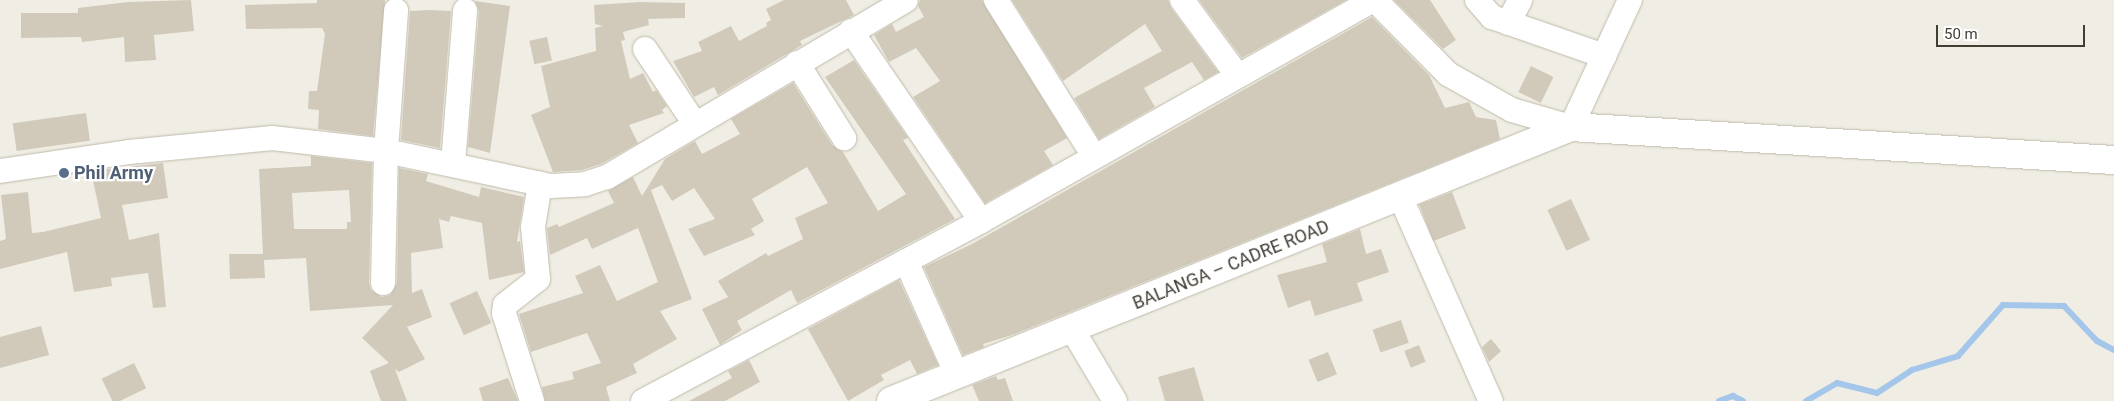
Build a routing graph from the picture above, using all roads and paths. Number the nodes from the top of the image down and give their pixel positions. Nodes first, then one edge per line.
1 (906, 0) edge
2 (996, 0) edge
3 (1182, 0) edge
4 (1374, 0) edge
5 (1477, 0) edge
6 (1520, 0) edge
7 (1630, 0) edge
8 (396, 10) dead end
9 (465, 10) dead end
10 (1508, 23) junction
11 (851, 31) junction
12 (645, 49) dead end
13 (1604, 56) junction
14 (797, 63) junction
15 (1236, 75) junction
16 (695, 124) junction
17 (1571, 127) junction
18 (844, 138) dead end
19 (386, 152) junction
20 (1094, 156) junction
21 (2114, 160) edge
22 (452, 164) junction
23 (0, 171) edge
24 (540, 184) junction
25 (1400, 196) junction
26 (981, 221) junction
27 (906, 261) junction
28 (383, 283) dead end
29 (1072, 329) junction
30 (957, 375) junction
31 (532, 401) edge
32 (643, 401) edge
33 (891, 401) edge
34 (1114, 401) edge
35 (1491, 401) edge

1 - 11 street
2 - 20 street
3 - 15 street
4 - 15 street
4 - 17 street
5 - 10 street
6 - 10 street
7 - 13 street
8 - 19 street
9 - 22 street
10 - 13 street
11 - 14 street
11 - 26 street
12 - 16 street
13 - 17 street
14 - 16 street
14 - 18 street
15 - 20 street
16 - 24 street
17 - 21 street
17 - 25 street, BALANGA – CADRE ROAD
19 - 22 street
19 - 23 street
19 - 28 street
20 - 26 street
22 - 24 street
24 - 31 street
25 - 29 street, BALANGA – CADRE ROAD
25 - 35 street
26 - 27 street
27 - 30 street
27 - 32 street
29 - 30 street, BALANGA – CADRE ROAD
29 - 34 street
30 - 33 street, BALANGA – CADRE ROAD

